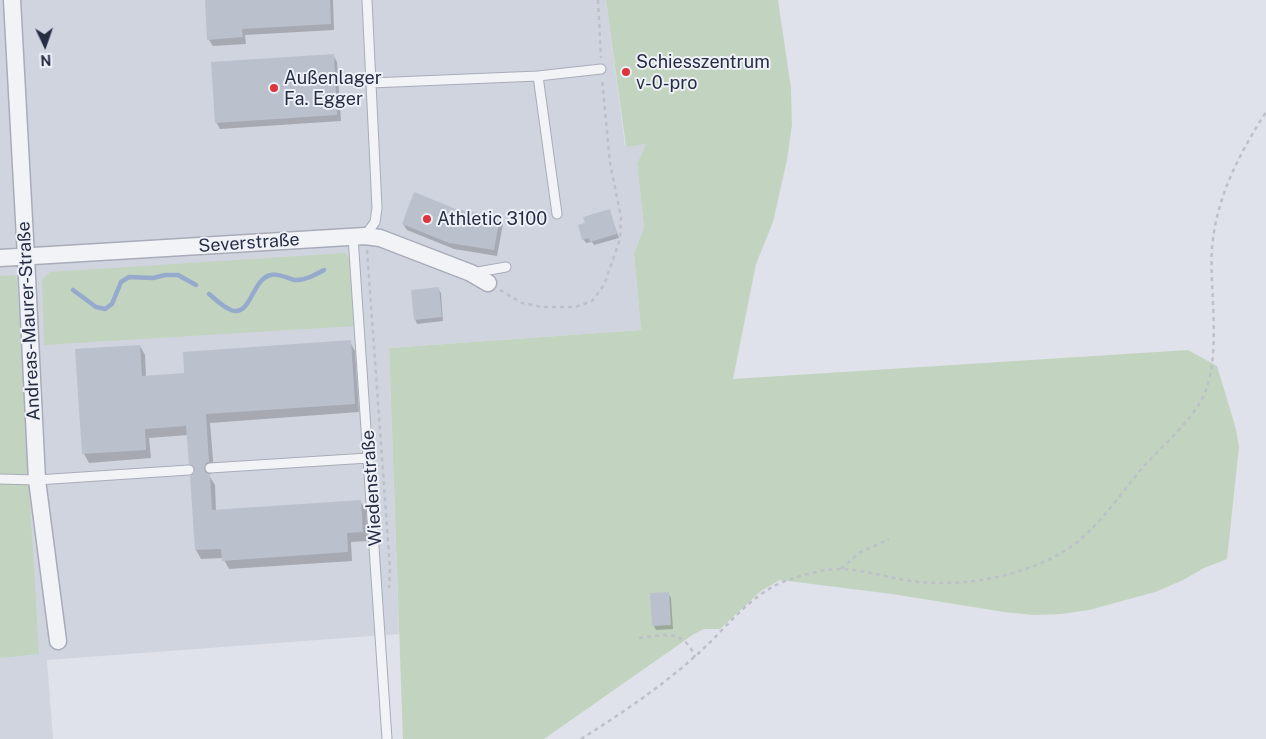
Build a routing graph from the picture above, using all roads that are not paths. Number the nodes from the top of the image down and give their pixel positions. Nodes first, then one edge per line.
1 (12, 0) edge
2 (366, 0) edge
3 (601, 69) road end
4 (538, 76) junction
5 (371, 83) junction
6 (557, 214) dead end
7 (359, 236) junction
8 (26, 257) junction
9 (0, 258) edge
10 (506, 267) dead end
11 (471, 273) junction
12 (488, 283) road end
13 (368, 458) junction
14 (210, 468) dead end
15 (189, 470) dead end
16 (0, 479) edge
17 (36, 480) junction
18 (58, 641) dead end
19 (387, 739) edge

1 - 8 street, Andreas-Maurer-Straße
2 - 5 lane
3 - 4 lane
4 - 5 lane
4 - 6 lane
5 - 7 lane
7 - 8 street, Severstraße
7 - 11 street, Severstraße
7 - 13 lane
8 - 9 street, Severstraße
8 - 17 street, Andreas-Maurer-Straße
10 - 11 lane
11 - 12 street, Severstraße
13 - 14 lane
13 - 19 lane
15 - 17 lane
16 - 17 lane
17 - 18 street, Andreas-Maurer-Straße

